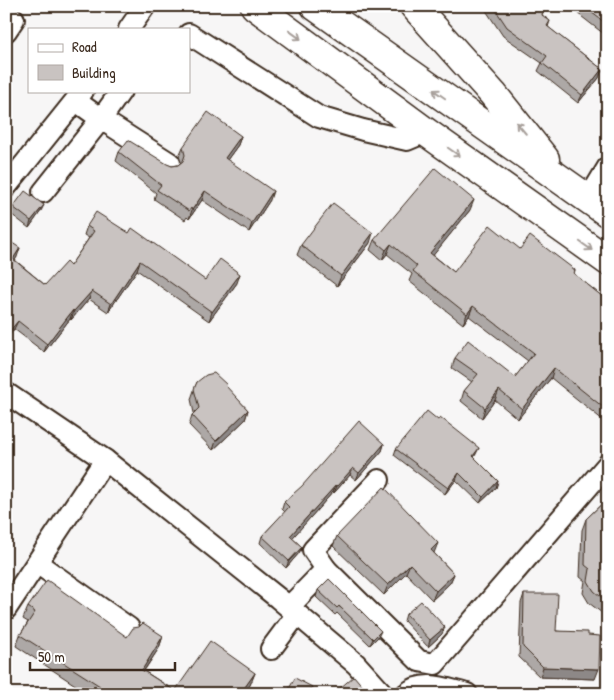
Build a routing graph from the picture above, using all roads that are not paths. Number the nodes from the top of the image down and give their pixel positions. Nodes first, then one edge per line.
1 (145, 6) edge
2 (255, 6) edge
3 (316, 6) edge
4 (414, 6) edge
5 (130, 28) edge
6 (190, 35) edge
7 (120, 92) edge
8 (80, 96) edge
9 (101, 120) junction
10 (426, 132) junction
11 (170, 163) edge
12 (608, 167) edge
13 (561, 181) junction
14 (6, 187) edge
15 (43, 192) dead end
16 (598, 206) edge
17 (608, 261) edge
18 (6, 393) edge
19 (105, 460) junction
20 (608, 464) edge
21 (379, 480) dead end
22 (37, 563) junction
23 (326, 569) junction
24 (6, 609) edge
25 (293, 611) junction
26 (129, 628) dead end
27 (271, 649) dead end
28 (383, 694) edge
29 (406, 694) edge
30 (467, 694) edge

1 - 5 street
2 -> 10 highway
13 -> 3 highway
13 -> 4 highway
6 - 10 street
7 - 9 street
8 - 9 street
8 - 14 street
9 - 11 street
9 - 15 street
10 -> 17 highway
12 - 16 street
13 - 16 highway
18 - 19 street
19 - 22 street
19 - 25 street
20 - 23 street
21 - 23 street
22 - 24 street
22 - 26 street
23 - 25 street
25 - 27 street
25 - 28 street
29 - 30 street

